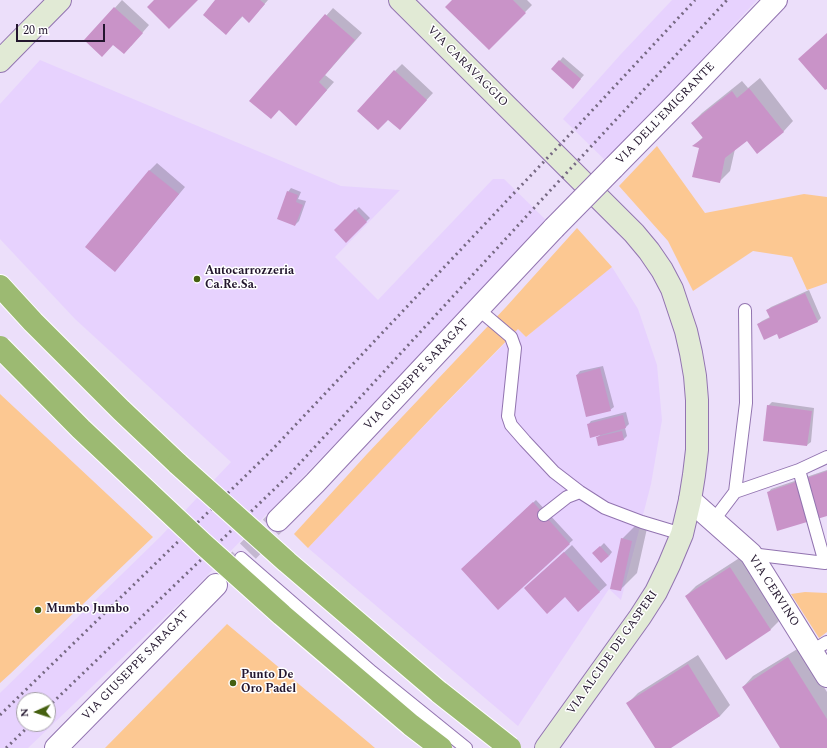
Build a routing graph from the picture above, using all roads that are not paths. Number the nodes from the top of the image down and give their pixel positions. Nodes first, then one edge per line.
1 (60, 0) edge
2 (400, 0) edge
3 (776, 0) edge
4 (0, 61) edge
5 (534, 134) joint
6 (554, 228) joint
7 (0, 286) edge
8 (478, 309) junction
9 (745, 310) dead end
10 (0, 347) edge
11 (827, 457) edge
12 (799, 470) junction
13 (580, 492) junction
14 (735, 492) junction
15 (690, 500) junction
16 (544, 515) dead end
17 (278, 520) tunnel mouth
18 (713, 521) junction
19 (682, 534) junction
20 (751, 554) junction
21 (241, 558) dead end
22 (826, 563) edge
23 (216, 585) tunnel mouth
24 (819, 646) edge
25 (827, 676) edge
26 (56, 748) edge
27 (441, 748) edge
28 (466, 748) edge
29 (510, 748) edge
30 (546, 748) edge

1 - 4 street
2 - 5 street, VIA CARAVAGGIO
3 - 6 street, VIA DELL'EMIGRANTE, bridge
5 - 15 street, VIA ALCIDE DE GASPERI
6 - 8 street, VIA GIUSEPPE SARAGAT
7 - 29 highway, bridge
8 - 13 lane
8 - 17 street, VIA GIUSEPPE SARAGAT
9 - 14 lane
10 - 27 highway, bridge
11 - 12 lane
12 - 14 lane
12 - 22 lane
13 - 16 lane
13 - 19 lane
14 - 18 lane
15 - 18 street, VIA CERVINO
15 - 19 street, VIA ALCIDE DE GASPERI
18 - 20 street, VIA CERVINO
19 - 30 street, VIA ALCIDE DE GASPERI
20 - 22 lane
20 - 24 street, VIA CERVINO
21 - 28 lane
23 - 26 street, VIA GIUSEPPE SARAGAT
24 - 25 street, VIA CERVINO

